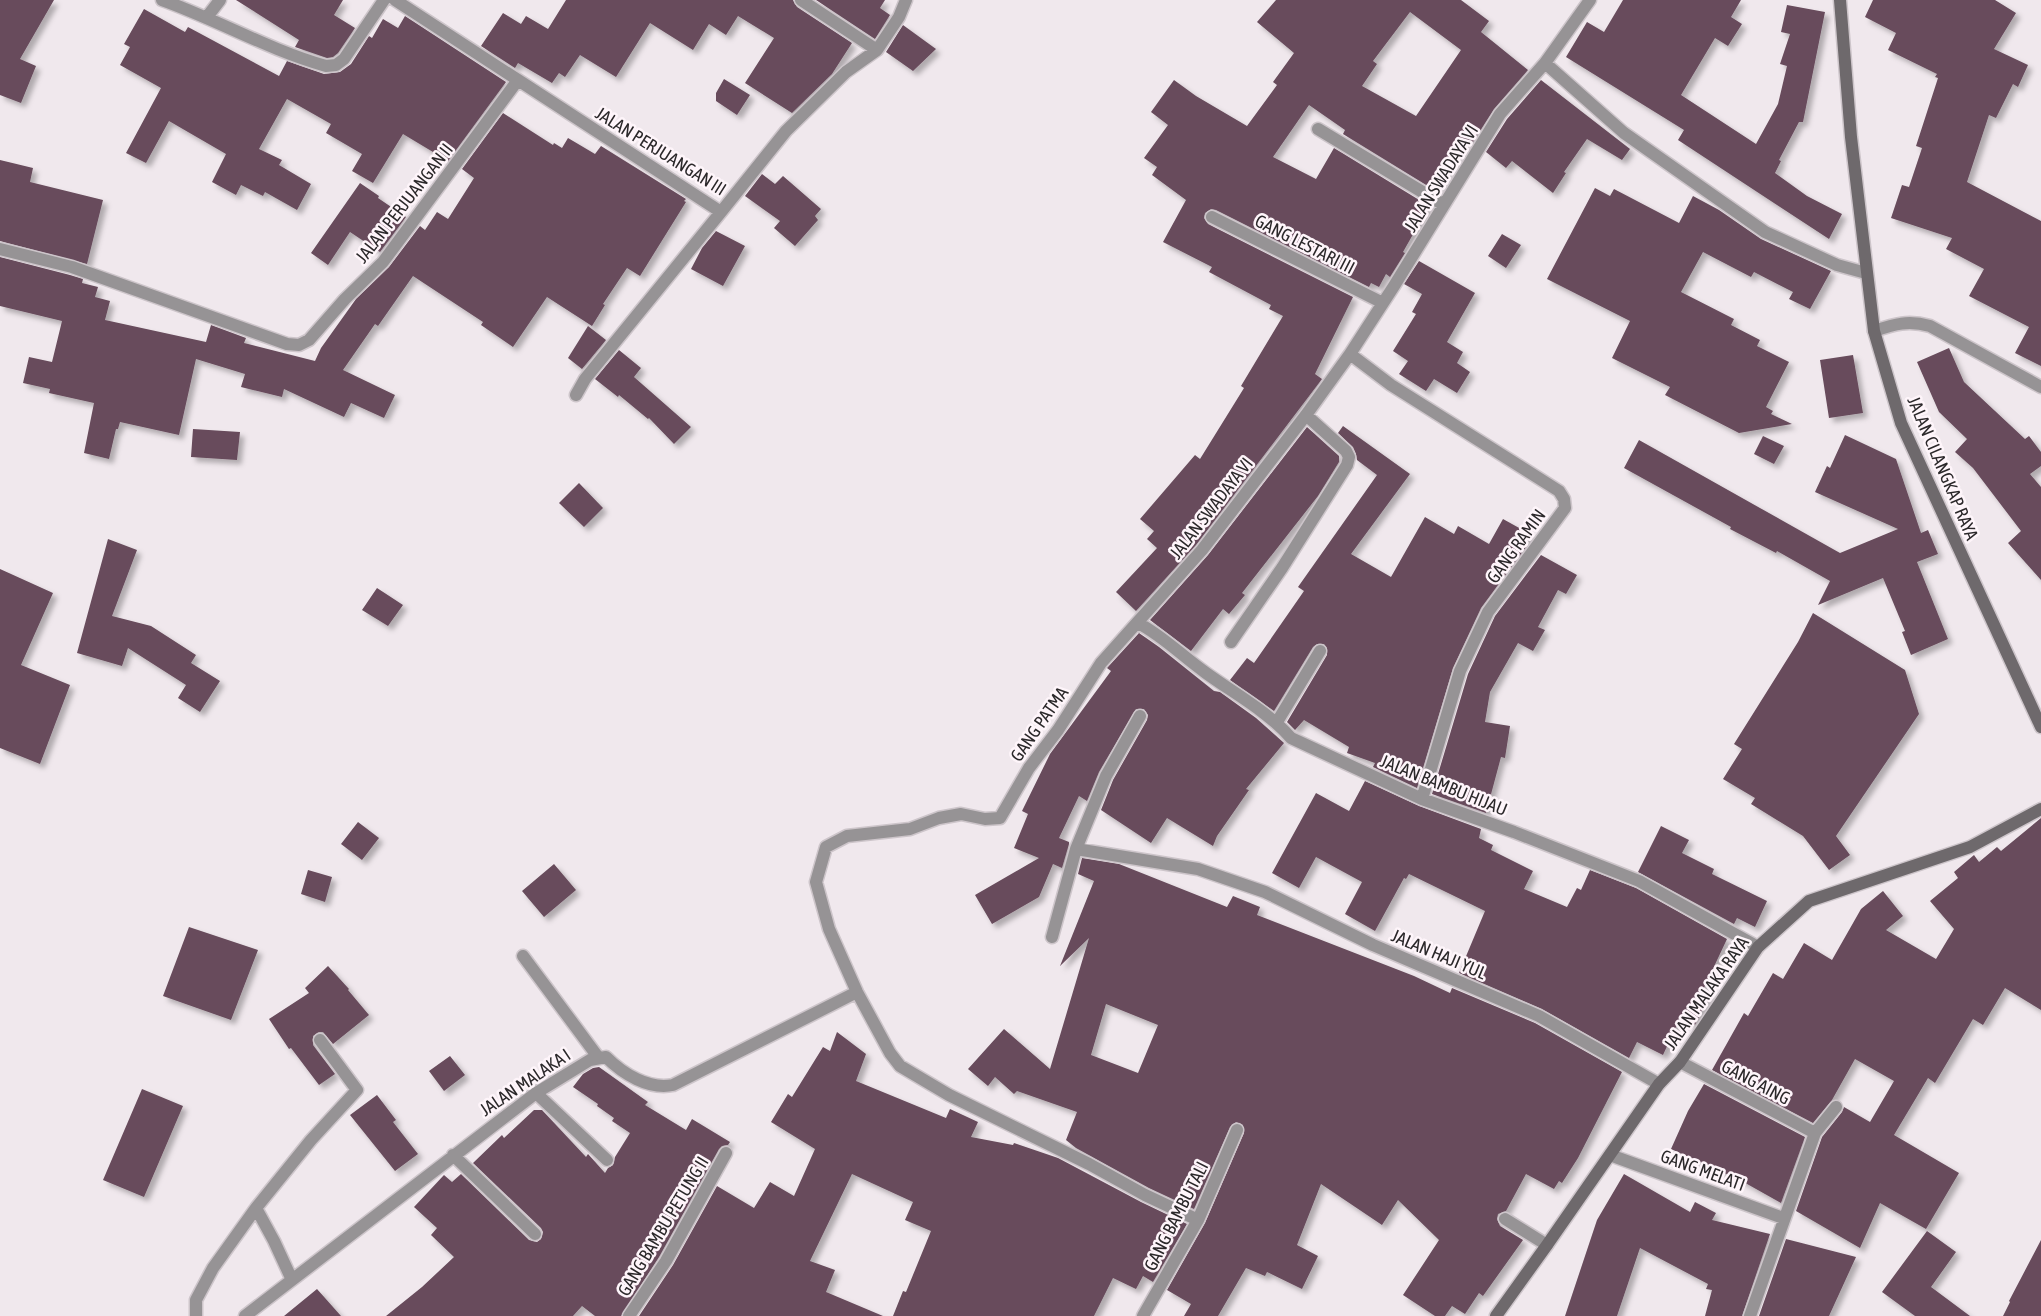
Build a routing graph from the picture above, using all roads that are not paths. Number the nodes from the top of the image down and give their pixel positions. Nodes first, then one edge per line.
1 (162, 0) edge
2 (220, 0) edge
3 (384, 0) edge
4 (395, 0) edge
5 (801, 0) edge
6 (906, 0) edge
7 (1590, 0) edge
8 (1840, 0) edge
9 (207, 16) junction
10 (878, 50) junction
11 (1545, 63) junction
12 (518, 80) junction
13 (1318, 129) dead end
14 (1444, 205) junction
15 (721, 212) junction
16 (1212, 217) dead end
17 (0, 249) edge
18 (1866, 273) junction
19 (1383, 303) junction
20 (1874, 331) junction
21 (1350, 354) junction
22 (2041, 387) edge
23 (576, 395) dead end
24 (1306, 415) junction
25 (1138, 623) junction
26 (1231, 642) dead end
27 (1320, 650) dead end
28 (1140, 716) dead end
29 (1277, 722) junction
30 (2041, 727) edge
31 (1422, 799) junction
32 (2041, 809) edge
33 (1076, 849) junction
34 (1052, 937) dead end
35 (1758, 947) junction
36 (523, 956) dead end
37 (856, 992) junction
38 (320, 1040) dead end
39 (598, 1057) junction
40 (1680, 1062) junction
41 (1659, 1084) junction
42 (536, 1093) junction
43 (1836, 1107) dead end
44 (1237, 1130) dead end
45 (1815, 1133) junction
46 (726, 1153) dead end
47 (453, 1155) junction
48 (1610, 1155) junction
49 (607, 1160) dead end
50 (256, 1208) junction
51 (1783, 1218) junction
52 (1505, 1219) dead end
53 (1198, 1220) junction
54 (535, 1234) dead end
55 (1547, 1245) junction
56 (292, 1280) junction
57 (196, 1316) edge
58 (244, 1316) edge
59 (629, 1316) edge
60 (1143, 1316) edge
61 (1496, 1316) edge
62 (1750, 1316) edge

1 - 9 street
2 - 9 street
3 - 9 street
4 - 12 street, JALAN PERJUANGAN III
5 - 10 street
6 - 10 street, JALAN PERJUANGAN III
7 - 11 street, JALAN SWADAYA VI
8 - 18 street, JALAN CILANGKAP RAYA
10 - 15 street, JALAN PERJUANGAN III
11 - 14 street, JALAN SWADAYA VI
11 - 18 street
12 - 15 street, JALAN PERJUANGAN III
12 - 17 street, JALAN PERJUANGAN II
13 - 14 street
14 - 19 street, JALAN SWADAYA VI
15 - 23 street
16 - 19 street, GANG LESTARI III
18 - 20 street, JALAN CILANGKAP RAYA
19 - 21 street, JALAN SWADAYA VI
20 - 22 street
20 - 30 street, JALAN CILANGKAP RAYA
21 - 24 street, JALAN SWADAYA VI
21 - 31 street, GANG RAMIN
24 - 25 street, JALAN SWADAYA VI
24 - 26 street
25 - 29 street, JALAN BAMBU HIJAU
25 - 37 street, GANG PATMA
27 - 29 street
28 - 33 street
29 - 31 street, JALAN BAMBU HIJAU
31 - 35 street, JALAN BAMBU HIJAU
32 - 35 street, JALAN MALAKA RAYA
33 - 34 street
33 - 41 street, JALAN HAJI YUL
35 - 40 street, JALAN MALAKA RAYA
36 - 39 street
37 - 39 street, JALAN MALAKA I
37 - 53 street
38 - 50 street
39 - 42 street, JALAN MALAKA I
40 - 41 street, JALAN MALAKA RAYA
40 - 45 street, GANG AING
41 - 48 street, JALAN MALAKA RAYA
42 - 47 street, JALAN MALAKA I
42 - 49 street
43 - 45 street
44 - 53 street, GANG BAMBU TALI
45 - 51 street
46 - 59 street, GANG BAMBU PETUNG II
47 - 54 street
47 - 56 street, JALAN MALAKA I
48 - 51 street, GANG MELATI
48 - 55 street, JALAN MALAKA RAYA
50 - 56 street
50 - 57 street
51 - 62 street
52 - 55 street
53 - 60 street, GANG BAMBU TALI
55 - 61 street, JALAN MALAKA RAYA
56 - 58 street, JALAN MALAKA I

